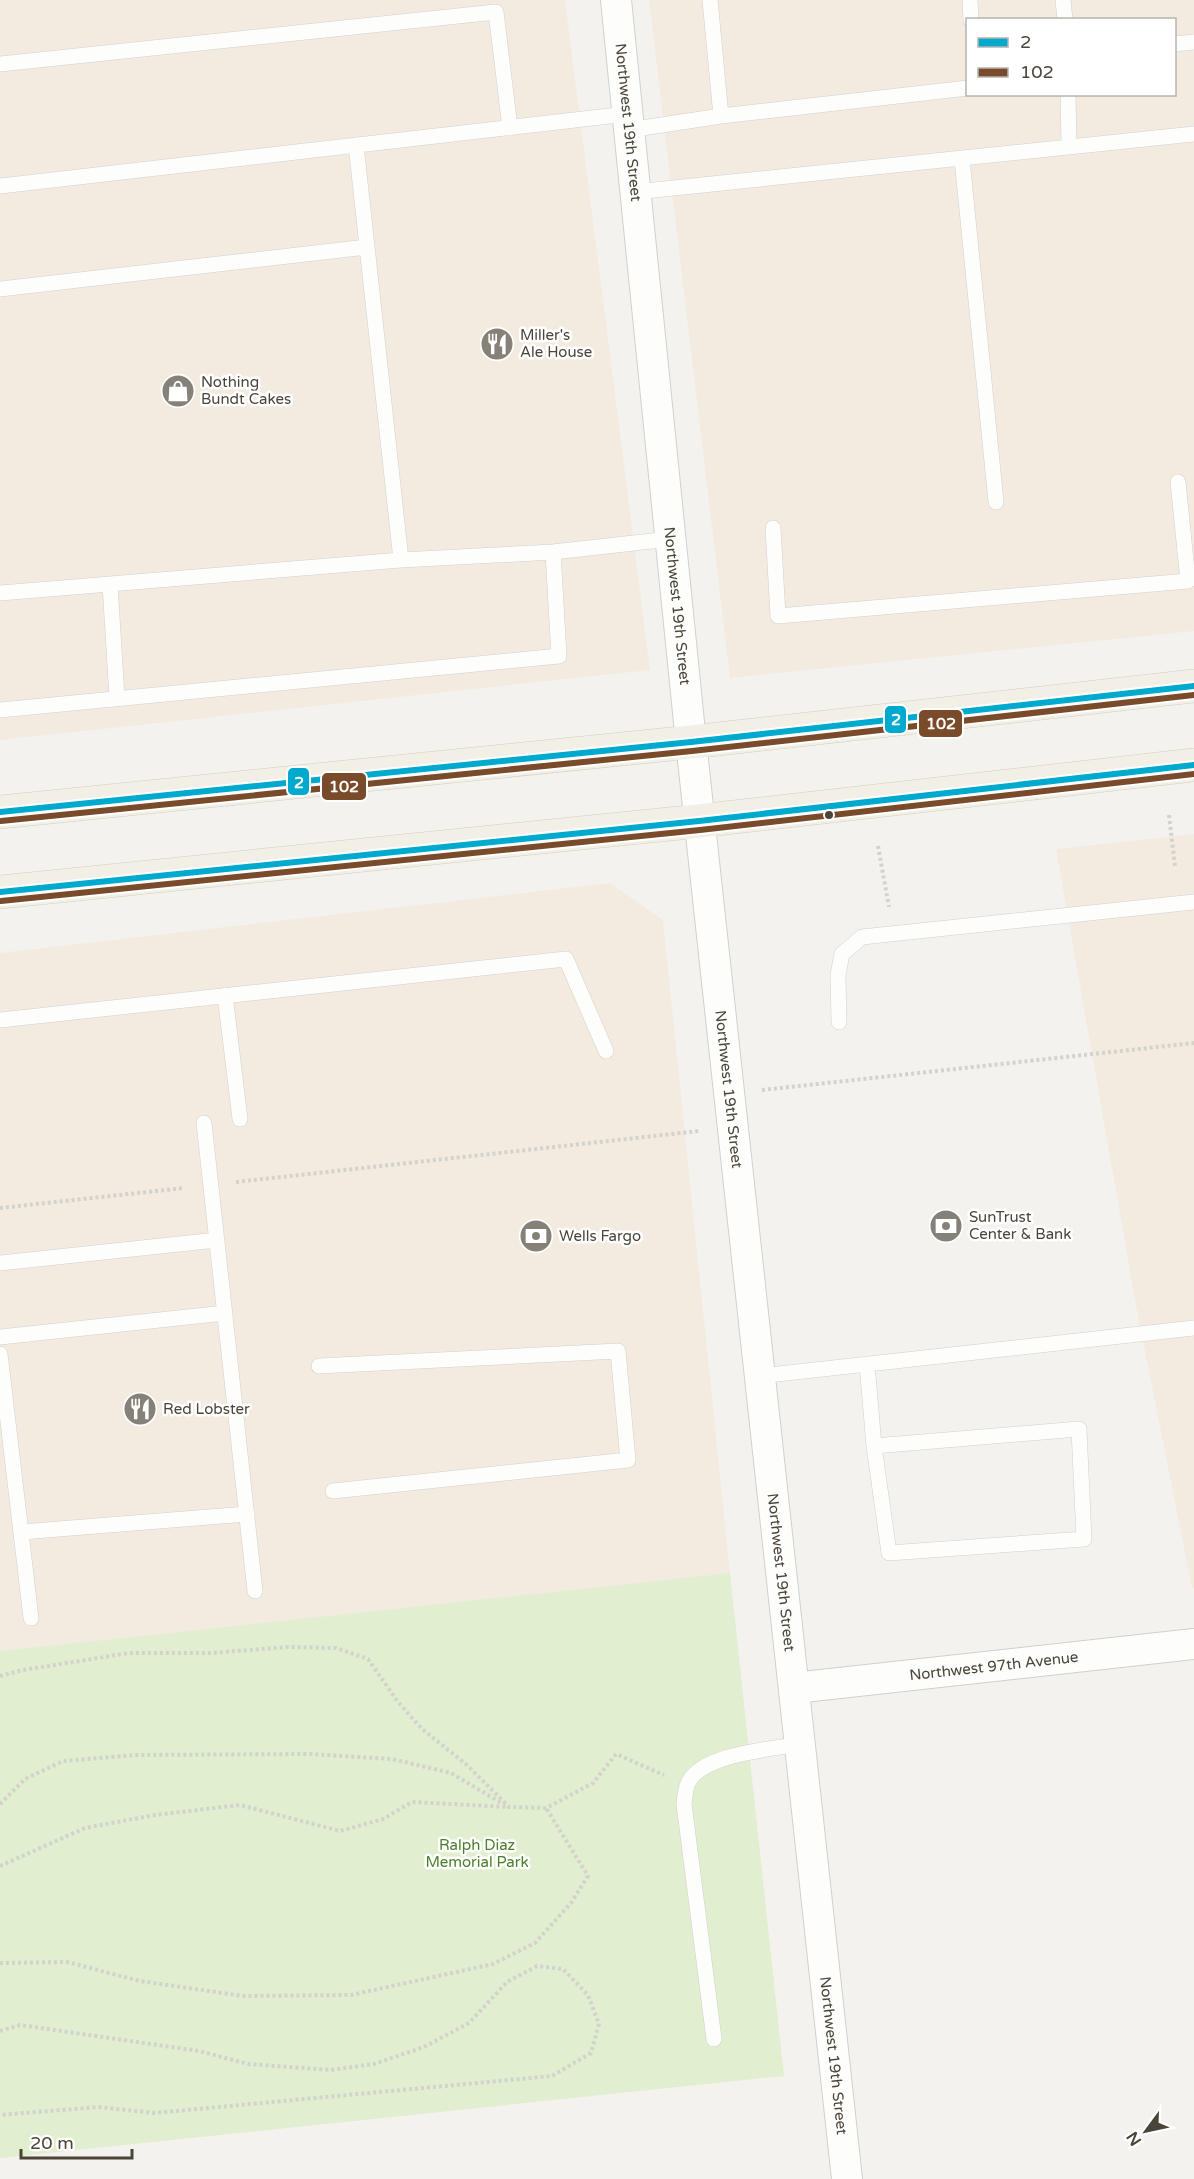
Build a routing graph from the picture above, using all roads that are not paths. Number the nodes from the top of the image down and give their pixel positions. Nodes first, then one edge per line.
1 (616, 0) edge
2 (710, 0) edge
3 (970, 0) edge
4 (1064, 0) edge
5 (971, 18) edge
6 (1065, 18) edge
7 (1194, 42) edge
8 (1176, 44) edge
9 (0, 64) edge
10 (966, 88) edge
11 (1068, 96) edge
12 (721, 116) junction
13 (628, 122) junction
14 (510, 128) junction
15 (1194, 134) edge
16 (356, 145) junction
17 (1069, 147) junction
18 (962, 159) junction
19 (0, 186) edge
20 (635, 192) junction
21 (367, 247) junction
22 (0, 289) edge
23 (1178, 482) dead end
24 (996, 502) dead end
25 (773, 528) dead end
26 (670, 539) junction
27 (553, 552) junction
28 (401, 560) junction
29 (110, 584) junction
30 (0, 593) edge
31 (1194, 686) edge
32 (117, 698) junction
33 (0, 710) edge
34 (691, 742) junction
35 (1194, 765) edge
36 (0, 812) edge
37 (699, 821) junction
38 (0, 892) edge
39 (1194, 902) edge
40 (225, 995) junction
41 (0, 1020) edge
42 (839, 1022) dead end
43 (606, 1050) dead end
44 (240, 1119) dead end
45 (204, 1123) dead end
46 (217, 1240) junction
47 (0, 1263) edge
48 (225, 1313) junction
49 (1194, 1328) edge
50 (0, 1337) edge
51 (0, 1354) edge
52 (867, 1364) junction
53 (319, 1366) dead end
54 (760, 1376) junction
55 (874, 1446) junction
56 (333, 1491) dead end
57 (247, 1514) junction
58 (21, 1532) junction
59 (255, 1590) dead end
60 (31, 1618) dead end
61 (1194, 1644) edge
62 (794, 1688) junction
63 (801, 1744) junction
64 (714, 2039) dead end
65 (847, 2179) edge

1 - 13 street, Northwest 19th Street
2 - 12 lane
3 - 5 lane
4 - 6 lane
7 - 8 lane
9 - 14 lane
10 - 12 lane
11 - 17 lane
12 - 13 lane
13 - 14 lane
13 - 20 street, Northwest 19th Street
14 - 16 lane
15 - 17 lane
16 - 19 lane
16 - 21 lane
17 - 18 lane
18 - 20 lane
18 - 24 lane
20 - 26 street, Northwest 19th Street
21 - 22 lane
21 - 28 lane
23 - 25 lane
26 - 27 lane
26 - 34 street, Northwest 19th Street
27 - 28 lane
27 - 32 lane
28 - 29 lane
29 - 30 lane
29 - 32 lane
31 - 34 main road
32 - 33 lane
34 - 36 main road
34 - 37 street, Northwest 19th Street
35 - 37 main road
37 - 38 main road
37 - 54 street, Northwest 19th Street
39 - 42 lane
40 - 41 lane
40 - 43 lane
40 - 44 lane
45 - 46 lane
46 - 47 lane
46 - 48 lane
48 - 50 lane
48 - 57 lane
49 - 52 lane
51 - 58 lane
52 - 54 lane
52 - 55 lane
53 - 56 lane
54 - 62 street, Northwest 19th Street
55 - 55 lane
57 - 58 lane
57 - 59 lane
58 - 60 lane
61 - 62 street, Northwest 97th Avenue
62 - 63 street, Northwest 19th Street
63 - 64 lane
63 - 65 street, Northwest 19th Street

